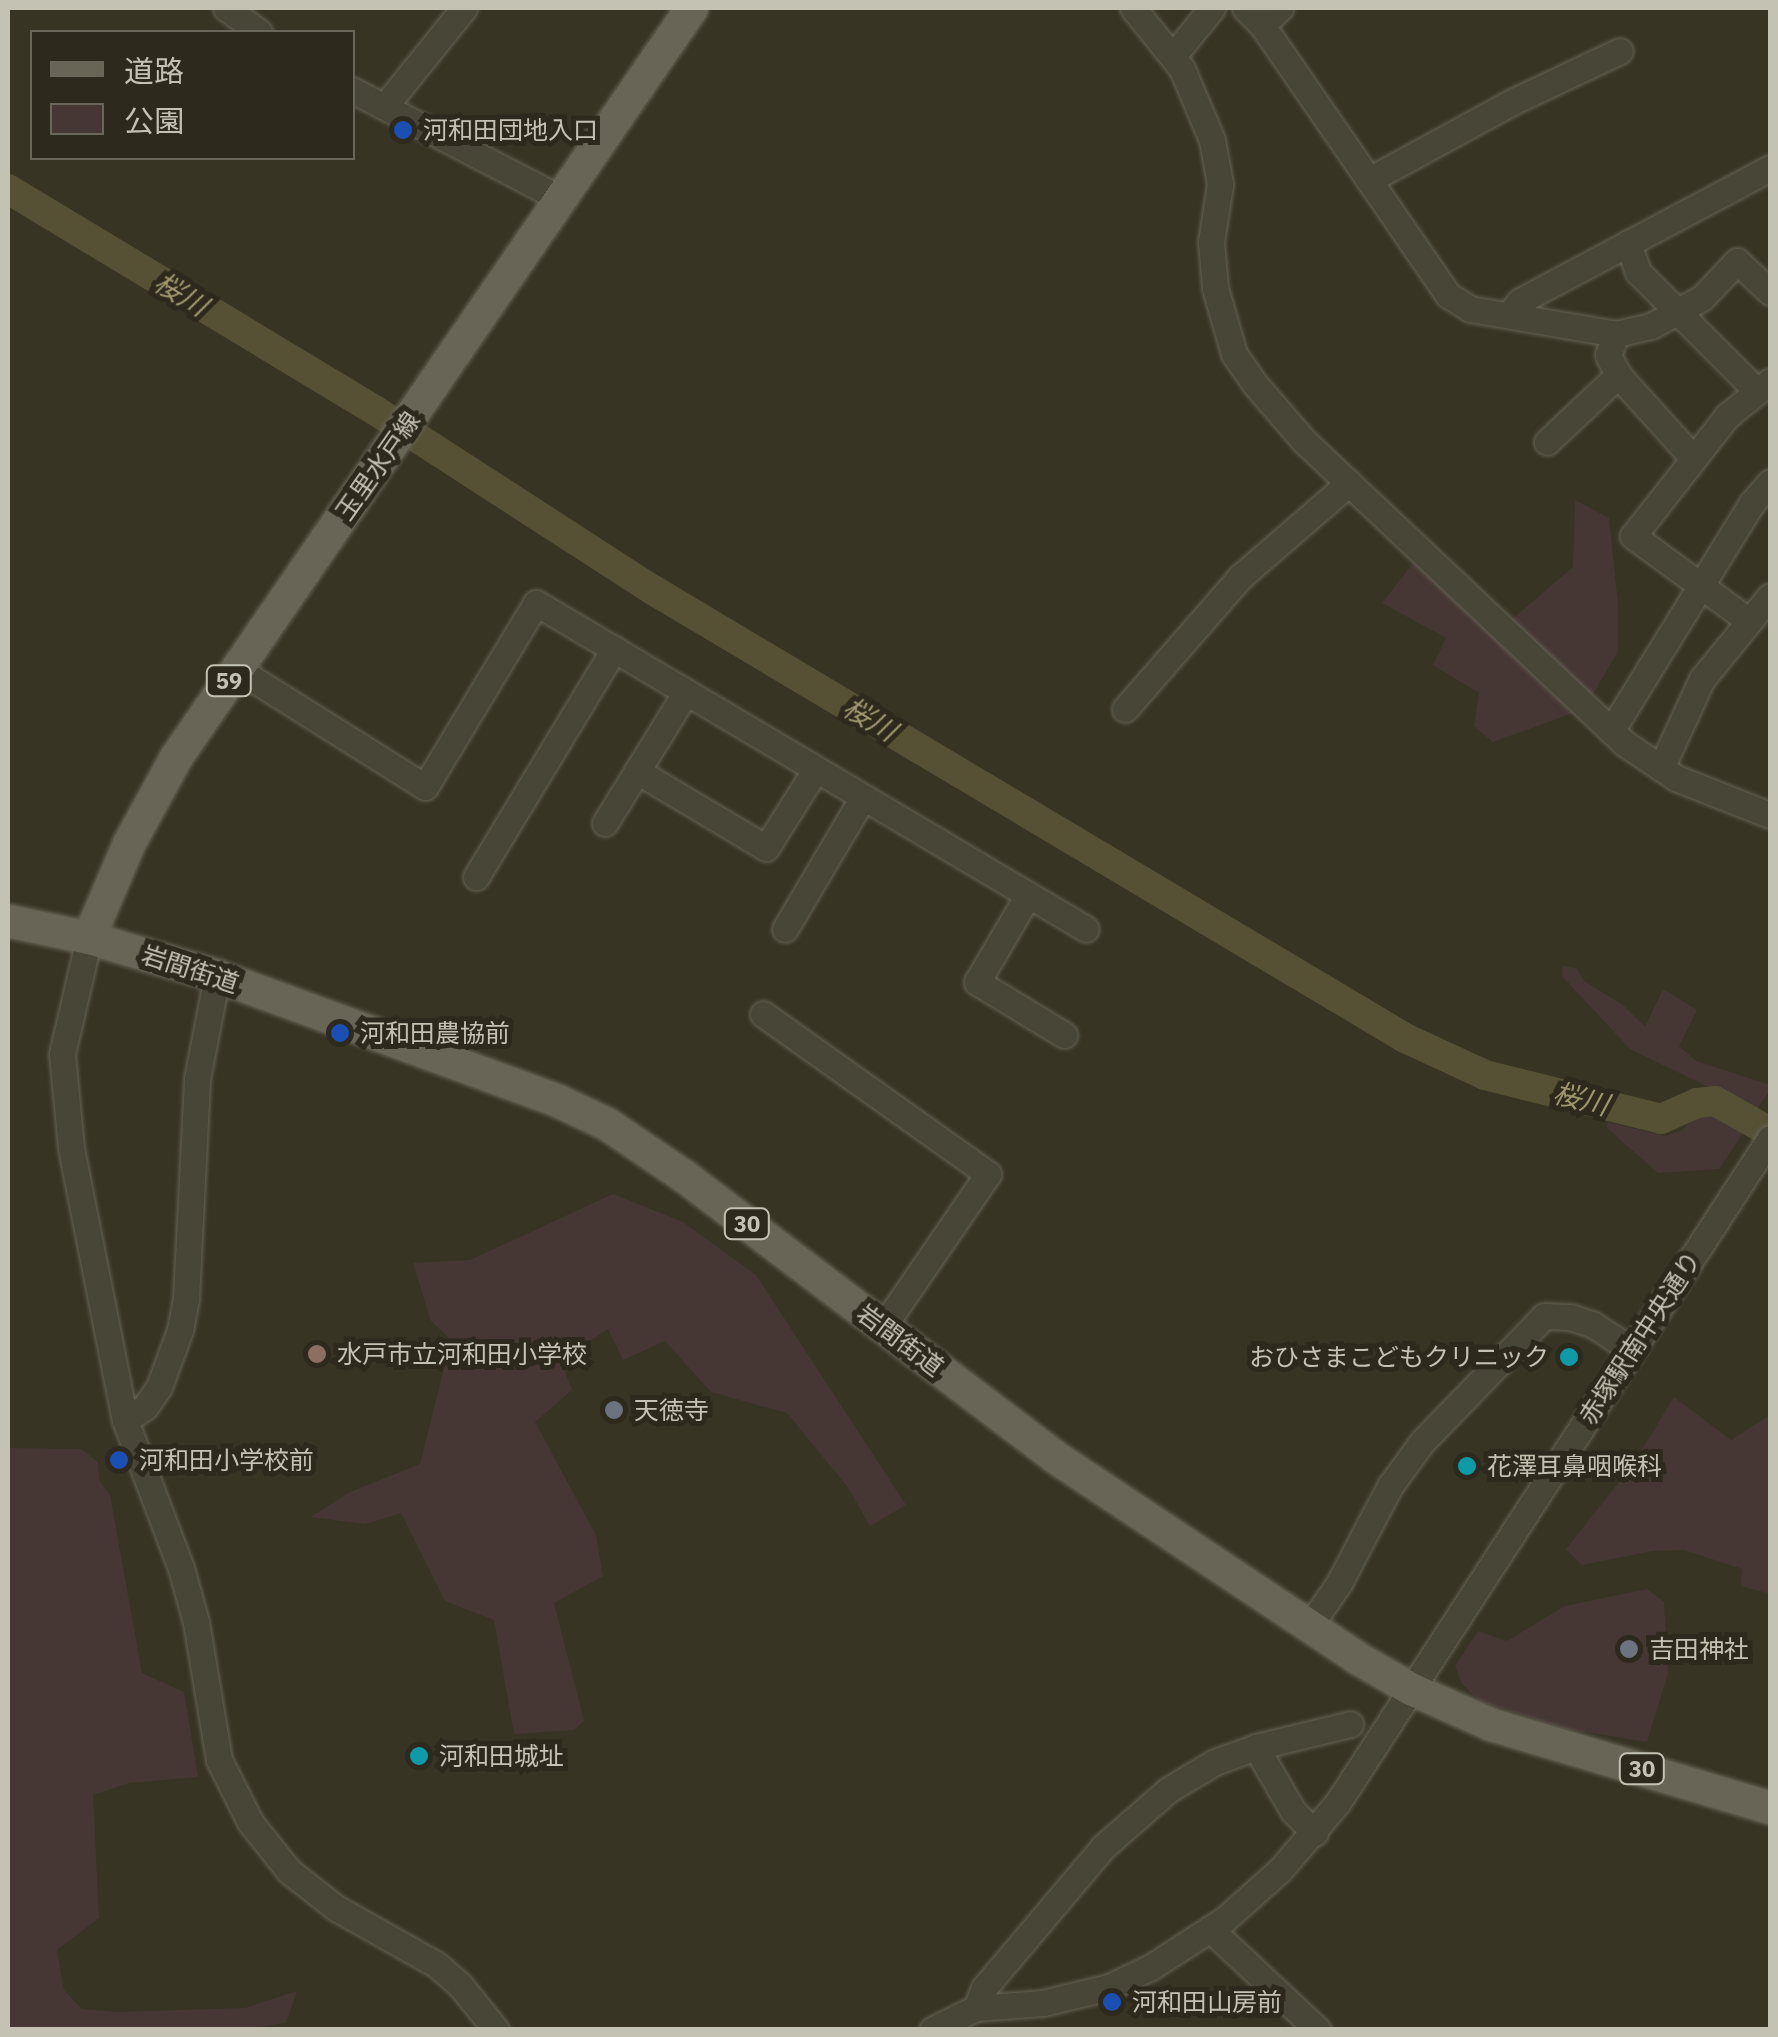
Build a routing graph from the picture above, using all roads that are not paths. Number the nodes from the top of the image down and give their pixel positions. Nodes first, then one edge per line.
1 (226, 8) edge
2 (464, 8) edge
3 (692, 8) edge
4 (1132, 8) edge
5 (1212, 8) edge
6 (1262, 13) edge
7 (256, 30) edge
8 (1620, 51) dead end
9 (1174, 56) junction
10 (355, 92) edge
11 (384, 106) junction
12 (1770, 168) edge
13 (1369, 180) junction
14 (561, 199) junction
15 (1628, 243) junction
16 (1770, 292) edge
17 (1674, 311) junction
18 (1509, 314) junction
19 (1616, 334) junction
20 (1618, 375) junction
21 (1764, 386) edge
22 (1547, 442) dead end
23 (1692, 458) junction
24 (1770, 482) edge
25 (1349, 483) junction
26 (1702, 585) junction
27 (1770, 596) edge
28 (1749, 622) junction
29 (614, 649) junction
30 (237, 670) junction
31 (686, 692) junction
32 (1125, 708) dead end
33 (1611, 731) junction
34 (1661, 768) junction
35 (816, 769) junction
36 (638, 771) junction
37 (864, 797) junction
38 (1770, 815) edge
39 (605, 823) dead end
40 (476, 877) dead end
41 (1028, 896) junction
42 (8, 920) edge
43 (785, 929) dead end
44 (1086, 930) dead end
45 (89, 938) junction
46 (218, 976) junction
47 (764, 1014) dead end
48 (1064, 1035) dead end
49 (1770, 1138) edge
50 (883, 1327) junction
51 (1632, 1350) junction
52 (125, 1420) junction
53 (1308, 1628) junction
54 (1411, 1689) junction
55 (1350, 1724) dead end
56 (1256, 1747) junction
57 (1770, 1808) edge
58 (1314, 1833) junction
59 (1210, 1929) junction
60 (976, 2008) junction
61 (496, 2030) edge
62 (932, 2030) edge
63 (1318, 2030) edge

1 - 7 street
2 - 11 street
3 - 14 main road, 玉里水戸線 / 59
4 - 9 street
5 - 9 street
6 - 13 street
8 - 13 street
9 - 25 street
10 - 11 street
11 - 14 street
12 - 15 street
13 - 18 street
14 - 30 main road, 玉里水戸線 / 59
15 - 17 street
15 - 18 street
16 - 17 street
17 - 19 street
17 - 21 street
18 - 19 street
19 - 20 street
20 - 22 street
20 - 23 street
21 - 23 street
23 - 26 street
24 - 26 street
25 - 32 street
25 - 33 street
26 - 28 street
26 - 33 street
27 - 28 street
28 - 34 street
29 - 30 street
29 - 31 street
29 - 40 street
30 - 45 main road, 玉里水戸線 / 59
31 - 35 street
31 - 36 street
33 - 34 street
34 - 38 street
35 - 36 street
35 - 37 street
36 - 39 street
37 - 41 street
37 - 43 street
41 - 44 street
41 - 48 street
42 - 45 main road, 岩間街道 / 30
45 - 46 main road, 岩間街道 / 30
45 - 52 street
46 - 50 main road, 岩間街道 / 30
46 - 52 street
47 - 50 street
49 - 51 street, 赤塚駅南中央通り
50 - 53 main road, 岩間街道 / 30
51 - 53 street
51 - 54 street, 赤塚駅南中央通り
52 - 61 street
53 - 54 main road, 岩間街道 / 30
54 - 57 main road, 岩間街道 / 30
54 - 58 street, 赤塚駅南中央通り
55 - 56 street
56 - 58 street
56 - 60 street
58 - 59 street, 赤塚駅南中央通り
59 - 60 street, 赤塚駅南中央通り
59 - 63 street
60 - 62 street

